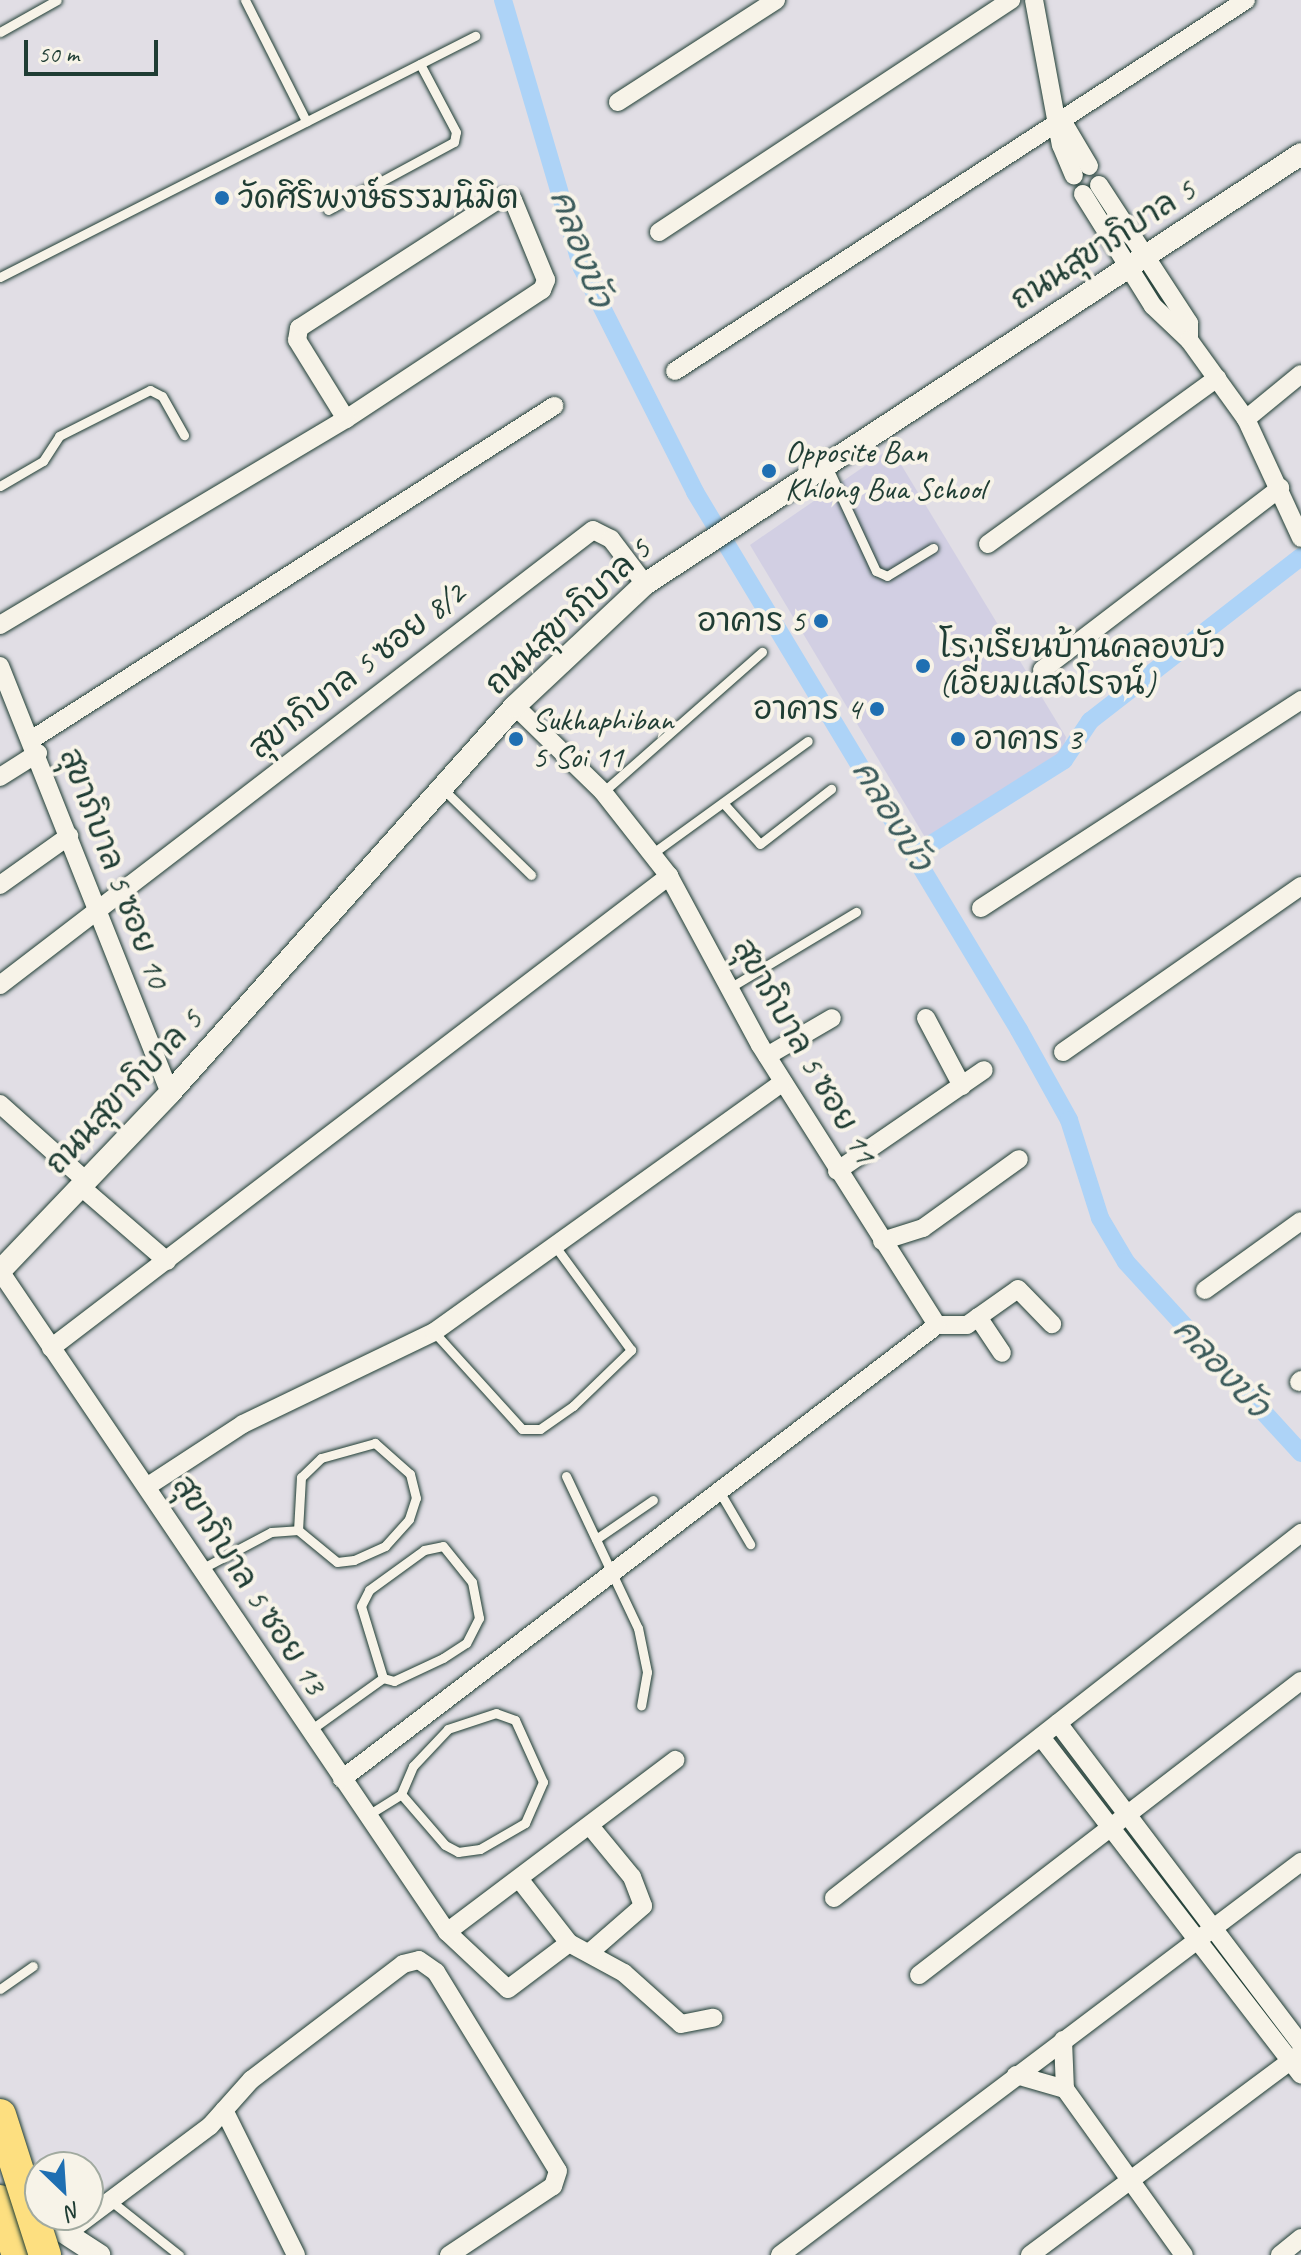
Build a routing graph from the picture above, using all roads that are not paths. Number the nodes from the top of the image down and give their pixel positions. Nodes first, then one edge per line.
1 (57, 0) edge
2 (245, 0) edge
3 (776, 0) edge
4 (1011, 0) edge
5 (1034, 0) edge
6 (1246, 0) edge
7 (0, 32) edge
8 (475, 36) dead end
9 (420, 64) junction
10 (618, 102) dead end
11 (306, 121) junction
12 (1063, 122) junction
13 (1301, 154) edge
14 (1082, 170) dead end
15 (1091, 190) dead end
16 (328, 210) dead end
17 (659, 232) dead end
18 (1137, 260) junction
19 (0, 277) edge
20 (675, 371) dead end
21 (1301, 374) edge
22 (1217, 378) junction
23 (554, 406) dead end
24 (346, 419) junction
25 (1246, 419) junction
26 (184, 435) dead end
27 (827, 466) junction
28 (0, 486) edge
29 (1280, 488) junction
30 (1298, 530) edge
31 (988, 544) dead end
32 (933, 548) dead end
33 (645, 584) junction
34 (0, 625) edge
35 (762, 652) dead end
36 (0, 666) edge
37 (1042, 670) dead end
38 (1301, 700) edge
39 (515, 706) junction
40 (808, 741) dead end
41 (34, 746) junction
42 (0, 777) edge
43 (443, 789) junction
44 (831, 789) dead end
45 (603, 792) junction
46 (725, 805) junction
47 (69, 836) junction
48 (653, 853) junction
49 (531, 875) dead end
50 (669, 876) junction
51 (0, 885) edge
52 (1301, 886) edge
53 (981, 908) dead end
54 (98, 909) junction
55 (856, 912) dead end
56 (0, 985) edge
57 (731, 987) junction
58 (832, 1018) dead end
59 (926, 1018) dead end
60 (1063, 1052) dead end
61 (767, 1056) junction
62 (984, 1070) dead end
63 (783, 1082) junction
64 (962, 1086) junction
65 (170, 1093) junction
66 (0, 1104) edge
67 (1019, 1159) dead end
68 (837, 1171) junction
69 (82, 1183) junction
70 (1301, 1221) edge
71 (882, 1241) junction
72 (555, 1246) junction
73 (167, 1261) junction
74 (0, 1271) edge
75 (1205, 1290) dead end
76 (978, 1317) junction
77 (1052, 1324) dead end
78 (937, 1325) junction
79 (434, 1332) junction
80 (51, 1348) junction
81 (1002, 1353) dead end
82 (566, 1476) dead end
83 (148, 1486) junction
84 (722, 1496) junction
85 (653, 1500) dead end
86 (298, 1530) junction
87 (1301, 1533) edge
88 (596, 1539) junction
89 (750, 1544) dead end
90 (203, 1568) junction
91 (614, 1577) junction
92 (383, 1678) junction
93 (1301, 1681) edge
94 (641, 1705) dead end
95 (1058, 1723) junction
96 (309, 1731) junction
97 (1041, 1737) junction
98 (675, 1760) dead end
99 (342, 1779) junction
100 (401, 1794) junction
101 (1128, 1815) junction
102 (366, 1816) junction
103 (590, 1826) junction
104 (1112, 1828) junction
105 (1301, 1862) edge
106 (520, 1880) junction
107 (834, 1898) dead end
108 (1214, 1928) junction
109 (447, 1932) junction
110 (1197, 1940) junction
111 (569, 1943) junction
112 (590, 1952) junction
113 (33, 1966) dead end
114 (919, 1975) dead end
115 (0, 1989) edge
116 (713, 2018) dead end
117 (1063, 2040) junction
118 (1301, 2044) edge
119 (1297, 2063) edge
120 (1016, 2075) junction
121 (1065, 2089) junction
122 (224, 2110) junction
123 (0, 2115) edge
124 (1130, 2181) junction
125 (0, 2191) edge
126 (0, 2201) edge
127 (111, 2201) junction
128 (1301, 2238) edge
129 (56, 2244) edge
130 (18, 2255) edge
131 (99, 2255) edge
132 (179, 2255) edge
133 (296, 2255) edge
134 (449, 2255) edge
135 (780, 2255) edge
136 (1030, 2255) edge
137 (1184, 2255) edge
138 (1280, 2255) edge

1 - 7 lane
2 - 11 lane
3 - 10 street
4 - 17 street
5 - 12 street
6 - 12 street
8 - 9 lane
9 - 11 lane
9 - 16 lane
11 - 19 lane
12 - 14 street
12 - 20 street
13 - 18 street, ถนนสุขาภิบาล 5
15 - 18 street
18 - 22 street
18 - 27 street, ถนนสุขาภิบาล 5
21 - 25 street
22 - 25 street
22 - 31 street
23 - 41 street
24 - 24 street
24 - 34 street
25 - 29 street
26 - 28 lane
27 - 32 lane
27 - 33 street, ถนนสุขาภิบาล 5
29 - 30 street
29 - 37 street
33 - 39 street, ถนนสุขาภิบาล 5
33 - 54 street, สุขาภิบาล 5 ซอย 8/2
35 - 45 lane
36 - 41 street, สุขาภิบาล 5 ซอย 10
38 - 53 street
39 - 43 street, ถนนสุขาภิบาล 5
39 - 45 street, สุขาภิบาล 5 ซอย 11
40 - 46 lane
41 - 42 street
41 - 47 street, สุขาภิบาล 5 ซอย 10
43 - 49 lane
43 - 65 street, ถนนสุขาภิบาล 5
44 - 46 lane
45 - 48 street, สุขาภิบาล 5 ซอย 11
46 - 48 lane
47 - 51 street
47 - 54 street, สุขาภิบาล 5 ซอย 10
48 - 50 street, สุขาภิบาล 5 ซอย 11
50 - 57 street, สุขาภิบาล 5 ซอย 11
50 - 73 street
52 - 60 street
54 - 56 street
54 - 65 street, สุขาภิบาล 5 ซอย 10
55 - 57 lane
57 - 61 street, สุขาภิบาล 5 ซอย 11
58 - 61 street
59 - 64 street
61 - 63 street, สุขาภิบาล 5 ซอย 11
62 - 64 street
63 - 68 street, สุขาภิบาล 5 ซอย 11
63 - 72 street
64 - 68 street
65 - 69 street, ถนนสุขาภิบาล 5
66 - 69 street
67 - 71 street
68 - 71 street, สุขาภิบาล 5 ซอย 11
69 - 73 street
69 - 74 street, ถนนสุขาภิบาล 5
70 - 75 street
71 - 78 street, สุขาภิบาล 5 ซอย 11
72 - 79 street
72 - 79 lane
73 - 80 street
74 - 80 street, สุขาภิบาล 5 ซอย 13
76 - 77 street
76 - 78 street
76 - 81 street
78 - 84 street
79 - 83 street
80 - 83 street, สุขาภิบาล 5 ซอย 13
82 - 88 lane
83 - 90 street, สุขาภิบาล 5 ซอย 13
84 - 89 lane
84 - 91 street
85 - 88 lane
86 - 86 lane
86 - 90 lane
87 - 95 street
88 - 91 lane
90 - 96 street, สุขาภิบาล 5 ซอย 13
91 - 94 lane
91 - 99 street
92 - 92 lane
92 - 96 lane
93 - 101 street
95 - 97 street
95 - 101 street
96 - 99 street, สุขาภิบาล 5 ซอย 13
97 - 104 street
97 - 107 street
98 - 103 street
99 - 102 street, สุขาภิบาล 5 ซอย 13
100 - 100 lane
100 - 102 lane
101 - 104 street
101 - 108 street
102 - 109 street, สุขาภิบาล 5 ซอย 13
103 - 106 street
103 - 112 street
104 - 110 street
104 - 114 street
105 - 108 street
106 - 109 street
106 - 111 street
108 - 110 street
108 - 118 street
109 - 111 street, สุขาภิบาล 5 ซอย 13
110 - 117 street
110 - 119 street
111 - 112 street
112 - 116 street
113 - 115 lane
117 - 120 street
117 - 121 street
119 - 124 street
120 - 121 street
120 - 135 street
121 - 124 street
122 - 127 street
122 - 133 street
122 - 134 street
123 - 129 highway, bridge
124 - 136 street
124 - 137 street
125 - 129 street
126 - 130 highway
127 - 129 street
127 - 132 lane
128 - 138 street
129 - 131 street

